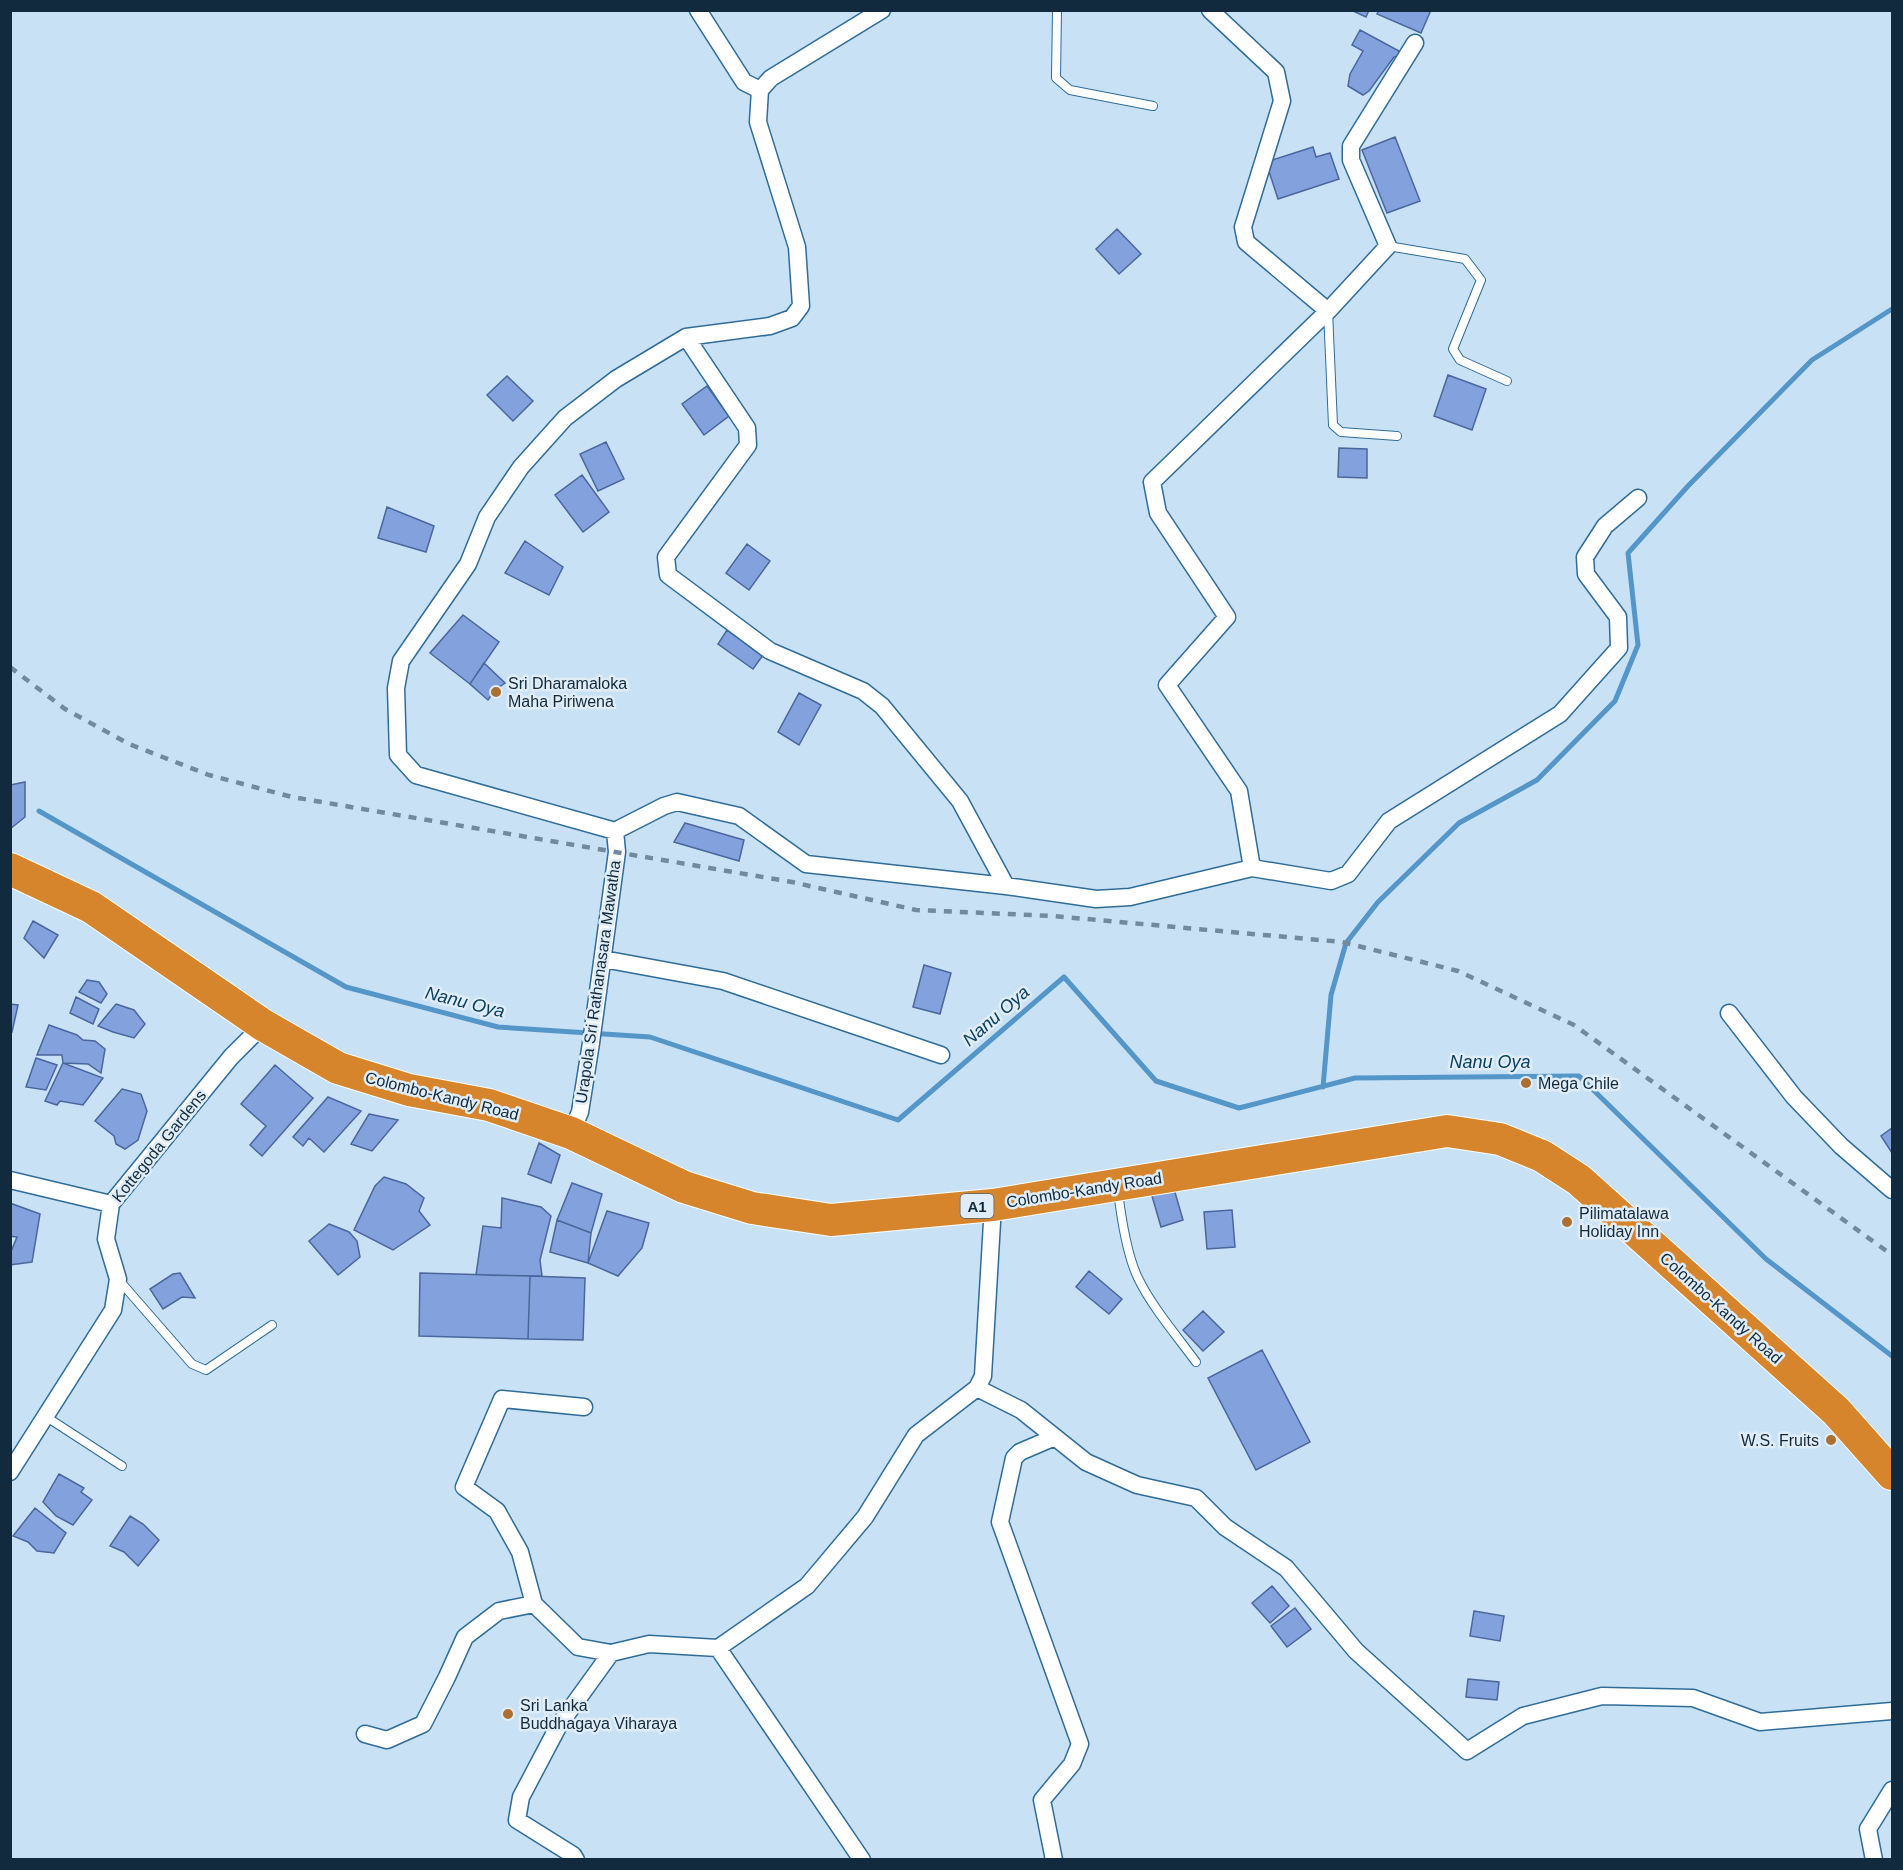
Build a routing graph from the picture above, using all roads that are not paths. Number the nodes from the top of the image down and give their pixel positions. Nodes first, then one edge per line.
1 (698, 10) edge
2 (882, 10) edge
3 (1057, 10) edge
4 (1210, 10) edge
5 (1415, 43) dead end
6 (760, 90) junction
7 (1153, 106) dead end
8 (1388, 246) junction
9 (1328, 310) junction
10 (686, 337) junction
11 (1507, 381) dead end
12 (1397, 435) dead end
13 (1638, 498) dead end
14 (615, 831) junction
15 (1252, 868) junction
16 (10, 869) edge
17 (1006, 886) junction
18 (603, 959) junction
19 (1729, 1013) dead end
20 (263, 1025) junction
21 (941, 1055) dead end
22 (571, 1133) junction
23 (10, 1180) edge
24 (1117, 1185) junction
25 (1893, 1190) edge
26 (111, 1204) junction
27 (993, 1204) junction
28 (118, 1279) junction
29 (272, 1325) dead end
30 (1196, 1362) dead end
31 (977, 1388) junction
32 (584, 1407) dead end
33 (45, 1415) junction
34 (1055, 1437) junction
35 (122, 1466) dead end
36 (10, 1472) edge
37 (1893, 1474) edge
38 (534, 1604) junction
39 (718, 1648) junction
40 (611, 1653) junction
41 (1893, 1711) edge
42 (365, 1734) dead end
43 (1893, 1790) edge
44 (576, 1860) edge
45 (862, 1860) edge
46 (1054, 1860) edge
47 (1874, 1860) edge

1 - 6 street
2 - 6 street
3 - 7 lane
4 - 9 street
5 - 8 street
6 - 10 street
8 - 9 street
8 - 11 lane
9 - 12 lane
9 - 15 street
10 - 14 street
10 - 17 street
13 - 15 street
14 - 17 street
14 - 18 street, Urapola Sri Rathanasara Mawatha
15 - 17 street
16 - 20 highway, Colombo-Kandy Road / A1
18 - 21 street
18 - 22 street, Urapola Sri Rathanasara Mawatha
19 - 25 street
20 - 22 highway, Colombo-Kandy Road / A1
20 - 26 street, Kottegoda Gardens
22 - 27 highway, Colombo-Kandy Road / A1
23 - 26 street
24 - 27 highway, Colombo-Kandy Road / A1
24 - 30 lane
24 - 37 highway, Colombo-Kandy Road / A1
26 - 28 street, Kottegoda Gardens
27 - 31 street
28 - 29 lane
28 - 33 street, Kottegoda Gardens
31 - 34 street
31 - 39 street
32 - 38 street
33 - 35 lane
33 - 36 street, Kottegoda Gardens
34 - 41 street
34 - 46 street
38 - 40 street
38 - 42 street
39 - 40 street
39 - 45 street
40 - 44 street
43 - 47 street

